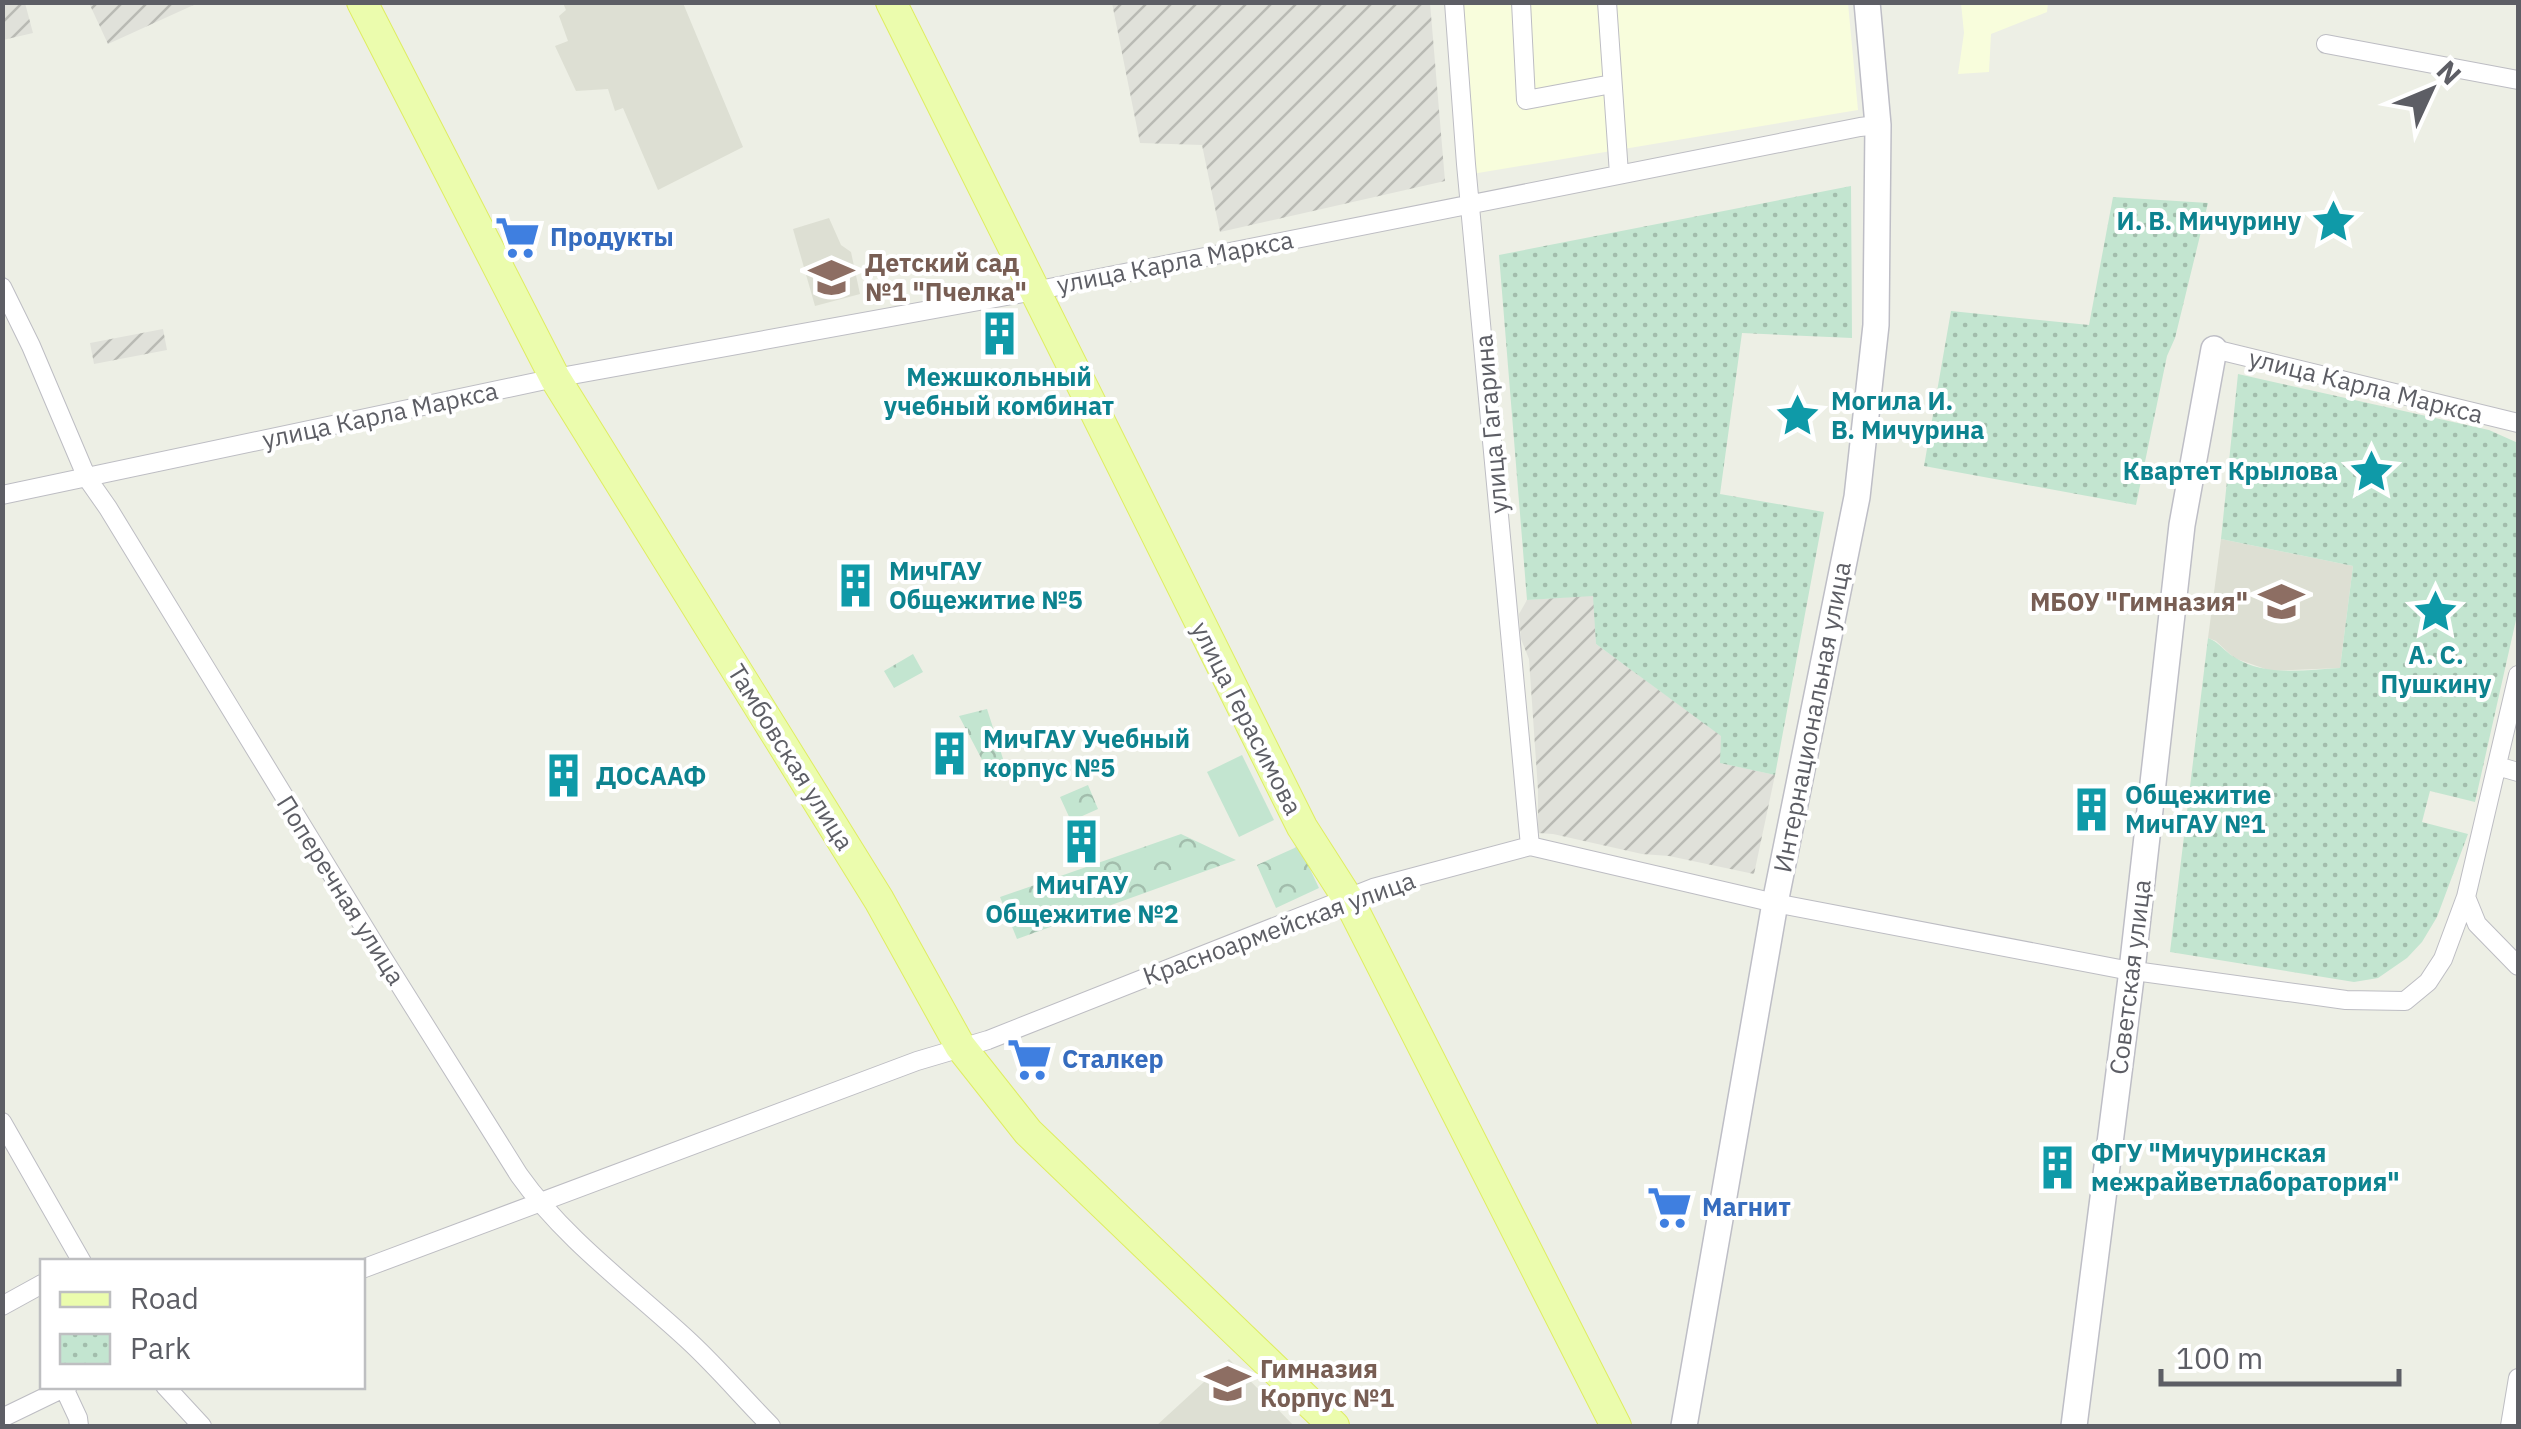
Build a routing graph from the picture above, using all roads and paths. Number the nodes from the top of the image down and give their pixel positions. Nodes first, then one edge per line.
1 (362, 2) edge
2 (891, 2) edge
3 (1454, 2) edge
4 (1521, 2) edge
5 (1607, 2) edge
6 (1867, 2) edge
7 (2326, 44) dead end
8 (2518, 80) edge
9 (1612, 84) junction
10 (1878, 126) junction
11 (1618, 174) junction
12 (1471, 203) junction
13 (2, 287) edge
14 (1034, 291) junction
15 (2214, 349) joint
16 (554, 378) junction
17 (2518, 423) edge
18 (87, 478) junction
19 (2, 495) edge
20 (2518, 675) edge
21 (2497, 766) junction
22 (2518, 772) edge
23 (1530, 846) junction
24 (2466, 897) junction
25 (1348, 900) junction
26 (1775, 903) junction
27 (2518, 966) edge
28 (2132, 970) junction
29 (960, 1046) junction
30 (2, 1122) edge
31 (538, 1203) junction
32 (80, 1259) edge
33 (365, 1268) edge
34 (40, 1285) edge
35 (2, 1306) edge
36 (2518, 1378) edge
37 (62, 1389) edge
38 (67, 1389) edge
39 (168, 1389) edge
40 (2, 1418) edge
41 (79, 1426) edge
42 (202, 1426) edge
43 (771, 1426) edge
44 (1334, 1426) edge
45 (1616, 1426) edge
46 (1684, 1426) edge
47 (2074, 1426) edge
48 (2510, 1426) edge

1 - 16 main road, Тамбовская улица
2 - 14 main road, улица Герасимова
3 - 12 street, улица Гагарина
4 - 9 street
5 - 9 street
6 - 10 main road, Интернациональная улица
7 - 8 street
9 - 11 street
10 - 11 street, улица Карла Маркса
10 - 26 main road, Интернациональная улица
11 - 12 street, улица Карла Маркса
12 - 14 street, улица Карла Маркса
12 - 23 street, улица Гагарина
13 - 18 street, Поперечная улица
14 - 16 street, улица Карла Маркса
14 - 25 main road, улица Герасимова
15 - 17 street, улица Карла Маркса
15 - 28 main road, Советская улица
16 - 18 street, улица Карла Маркса
16 - 29 main road, Тамбовская улица
18 - 19 street, улица Карла Маркса
18 - 31 street, Поперечная улица
20 - 21 street
21 - 22 street
21 - 24 street
23 - 25 street, Красноармейская улица
23 - 26 street, Красноармейская улица
24 - 27 street
24 - 28 street, Красноармейская улица
25 - 29 street, Красноармейская улица
25 - 45 main road, улица Герасимова
26 - 28 street, Красноармейская улица
26 - 46 main road, Интернациональная улица
28 - 47 main road, Советская улица
29 - 31 street, Красноармейская улица
29 - 44 main road, Тамбовская улица
30 - 32 street
31 - 33 street, Красноармейская улица
31 - 43 street, Поперечная улица
34 - 35 street
36 - 48 street
37 - 40 street
38 - 41 street
39 - 42 street

